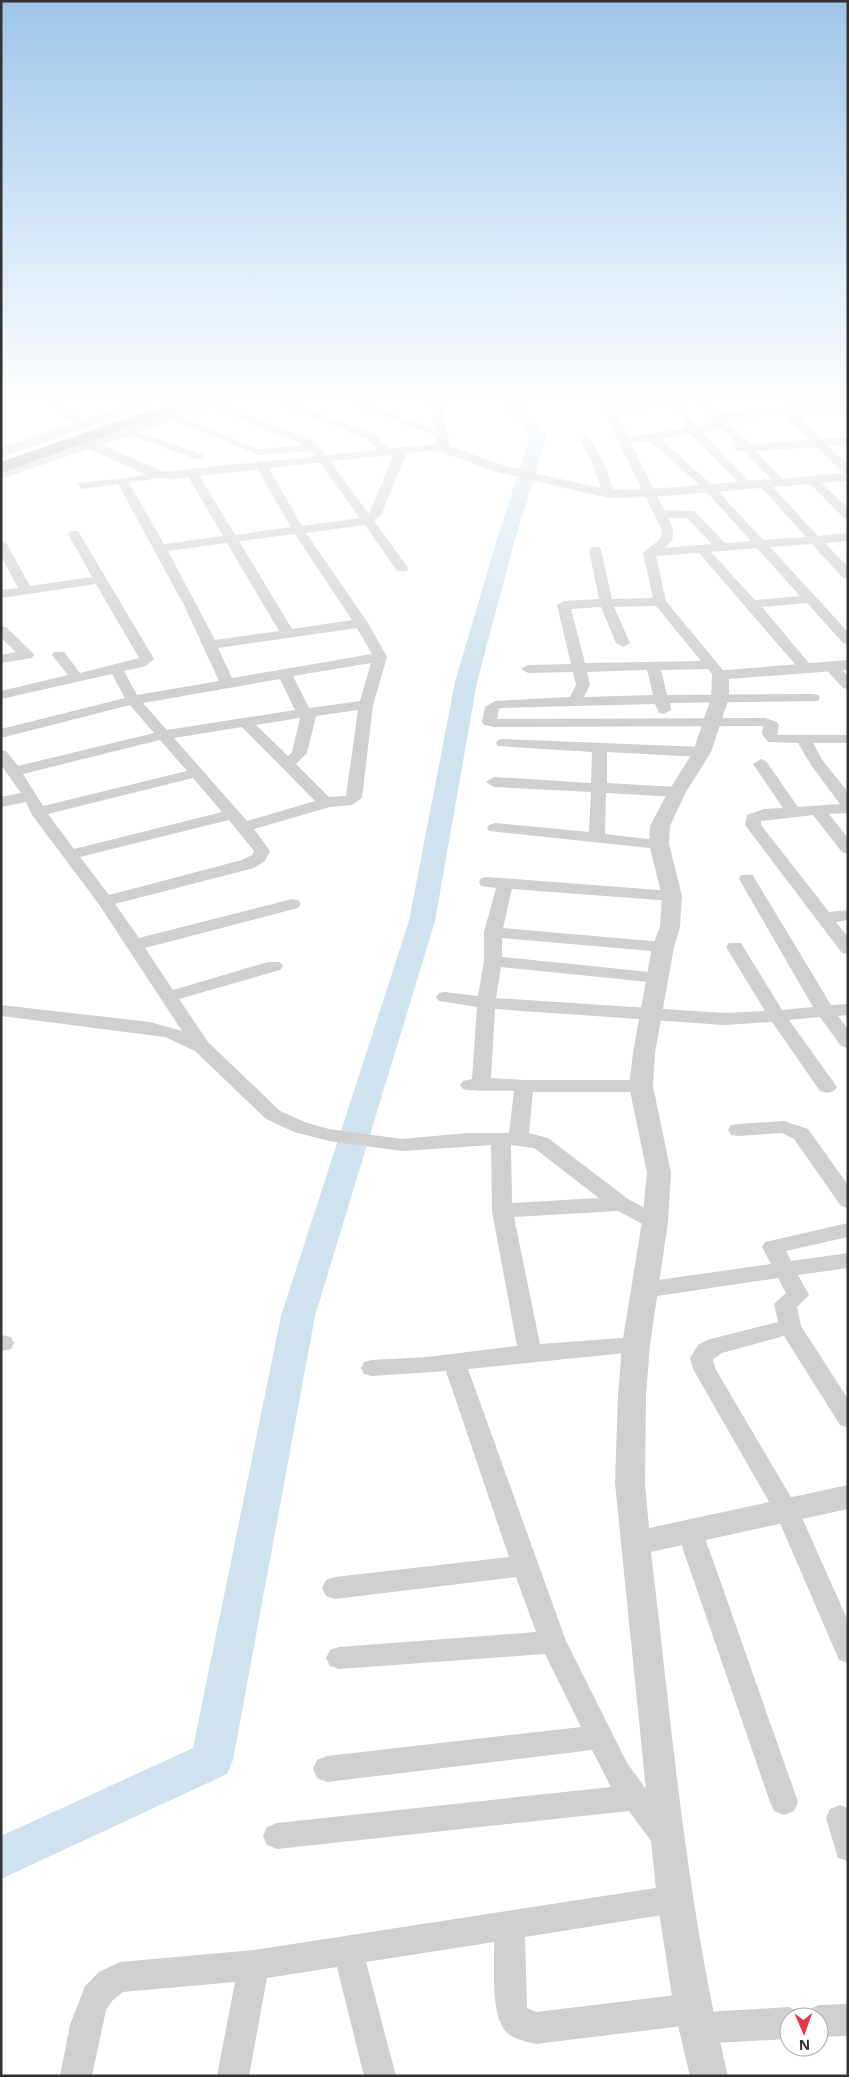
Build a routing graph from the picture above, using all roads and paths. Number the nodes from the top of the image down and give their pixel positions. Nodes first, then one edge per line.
1 (132, 498) edge
2 (207, 498) edge
3 (280, 498) edge
4 (351, 498) edge
5 (382, 498) edge
6 (653, 498) edge
7 (718, 498) edge
8 (777, 498) edge
9 (830, 498) edge
10 (661, 514) junction
11 (848, 515) edge
12 (367, 521) junction
13 (299, 531) junction
14 (74, 534) dead end
15 (848, 537) edge
16 (231, 539) junction
17 (815, 540) junction
18 (1, 544) edge
19 (760, 544) junction
20 (722, 547) junction
21 (160, 548) junction
22 (702, 548) junction
23 (595, 550) dead end
24 (649, 553) junction
25 (402, 568) dead end
26 (848, 575) edge
27 (101, 580) junction
28 (26, 591) junction
29 (1, 594) edge
30 (809, 599) junction
31 (660, 602) junction
32 (606, 603) junction
33 (752, 604) junction
34 (361, 623) junction
35 (1, 630) edge
36 (288, 634) junction
37 (848, 640) edge
38 (623, 643) dead end
39 (211, 645) junction
40 (59, 654) dead end
41 (380, 657) junction
42 (1, 660) edge
43 (848, 664) edge
44 (653, 666) junction
45 (830, 666) junction
46 (580, 668) junction
47 (806, 668) junction
48 (116, 669) junction
49 (528, 669) dead end
50 (715, 670) junction
51 (284, 674) junction
52 (77, 678) junction
53 (227, 682) junction
54 (848, 685) edge
55 (1, 695) edge
56 (720, 698) junction
57 (813, 698) dead end
58 (661, 699) junction
59 (133, 700) junction
60 (577, 702) junction
61 (366, 705) junction
62 (307, 713) junction
63 (714, 721) junction
64 (668, 723) junction
65 (246, 724) junction
66 (1, 734) edge
67 (162, 736) junction
68 (804, 740) junction
69 (847, 740) edge
70 (503, 743) dead end
71 (600, 747) junction
72 (702, 752) junction
73 (1, 754) edge
74 (761, 764) dead end
75 (288, 765) junction
76 (14, 772) junction
77 (196, 773) junction
78 (494, 782) dead end
79 (599, 788) junction
80 (677, 792) junction
81 (30, 796) junction
82 (1, 802) edge
83 (329, 802) junction
84 (848, 803) edge
85 (848, 808) edge
86 (818, 811) junction
87 (38, 812) junction
88 (793, 812) junction
89 (232, 814) junction
90 (243, 827) junction
91 (495, 828) dead end
92 (597, 837) junction
93 (659, 844) junction
94 (848, 849) edge
95 (69, 855) junction
96 (747, 879) dead end
97 (487, 882) dead end
98 (505, 884) junction
99 (672, 896) junction
100 (105, 901) junction
101 (292, 904) dead end
102 (848, 915) edge
103 (825, 918) junction
104 (493, 932) junction
105 (134, 945) junction
106 (663, 947) junction
107 (736, 947) dead end
108 (848, 949) edge
109 (493, 961) junction
110 (274, 966) dead end
111 (659, 978) junction
112 (168, 997) junction
113 (446, 997) dead end
114 (486, 1002) junction
115 (848, 1009) edge
116 (1, 1010) edge
117 (825, 1011) junction
118 (653, 1013) junction
119 (777, 1016) junction
120 (848, 1042) edge
121 (201, 1046) junction
122 (524, 1086) junction
123 (641, 1086) junction
124 (826, 1087) dead end
125 (738, 1130) dead end
126 (510, 1139) junction
127 (370, 1140) joint
128 (848, 1201) edge
129 (622, 1204) junction
130 (502, 1211) junction
131 (654, 1222) junction
132 (848, 1230) edge
133 (848, 1260) edge
134 (785, 1268) junction
135 (644, 1290) junction
136 (790, 1327) junction
137 (636, 1345) junction
138 (530, 1353) junction
139 (454, 1361) junction
140 (372, 1368) dead end
141 (848, 1419) edge
142 (848, 1497) edge
143 (787, 1511) junction
144 (690, 1532) junction
145 (635, 1543) junction
146 (525, 1566) junction
147 (336, 1588) dead end
148 (554, 1642) junction
149 (848, 1652) edge
150 (339, 1658) dead end
151 (600, 1737) junction
152 (327, 1769) dead end
153 (635, 1797) junction
154 (784, 1802) dead end
155 (840, 1818) dead end
156 (277, 1836) dead end
157 (669, 1843) junction
158 (848, 1848) edge
159 (675, 1899) junction
160 (509, 1924) junction
161 (348, 1950) junction
162 (254, 1965) junction
163 (695, 2019) junction
164 (848, 2020) edge
165 (829, 2021) edge
166 (779, 2023) edge
167 (76, 2076) edge
168 (233, 2076) edge
169 (380, 2076) edge
170 (709, 2076) edge

1 - 21 street
2 - 16 street
3 - 13 street
4 - 12 street
5 - 12 street
6 - 10 street
7 - 19 street
8 - 17 street
9 - 11 street
10 - 20 street
10 - 24 street
12 - 13 street
12 - 25 street
13 - 16 street
13 - 34 street
14 - 27 street
15 - 17 street
16 - 21 street
16 - 36 street
17 - 19 street
17 - 26 street
18 - 28 street
19 - 20 street
19 - 30 street
20 - 22 street
21 - 39 street
22 - 24 street
22 - 33 street
23 - 32 street
24 - 31 street
27 - 28 street
27 - 48 street
28 - 29 street
30 - 33 street
30 - 37 street
31 - 32 street
31 - 50 street
32 - 38 street
32 - 46 street
33 - 47 street
34 - 36 street
34 - 41 street
35 - 42 street
36 - 39 street
39 - 53 street
40 - 52 street
41 - 51 street
41 - 61 street
43 - 45 street
44 - 46 street
44 - 50 street
44 - 58 street
45 - 47 street
45 - 54 street
46 - 49 street
46 - 60 street
47 - 50 street
48 - 52 street
48 - 59 street
50 - 56 street
51 - 53 street
51 - 62 street
52 - 55 street
53 - 59 street
56 - 57 street
56 - 58 street
56 - 63 street
58 - 60 street
58 - 64 street
59 - 66 street
59 - 67 street
60 - 64 street
61 - 62 street
61 - 83 street
62 - 65 street
62 - 75 street
63 - 64 street
63 - 68 street
63 - 72 street
65 - 67 street
65 - 75 street
67 - 76 street
67 - 77 street
68 - 69 street
68 - 84 street
70 - 71 street
71 - 72 street
71 - 79 street
72 - 80 street
73 - 76 street
74 - 88 street
75 - 83 street
76 - 81 street
77 - 87 street
77 - 89 street
78 - 79 street
79 - 80 street
79 - 92 street
80 - 93 street
81 - 82 street
81 - 87 street
83 - 90 street
85 - 86 street
86 - 88 street
86 - 94 street
87 - 95 street
88 - 103 street
89 - 90 street
89 - 95 street
90 - 100 street
91 - 92 street
92 - 93 street
93 - 99 street
95 - 100 street
96 - 117 street
97 - 98 street
98 - 99 street
98 - 104 street
99 - 106 street
100 - 105 street
101 - 105 street
102 - 103 street
103 - 108 street
104 - 106 street
104 - 109 street
105 - 112 street
106 - 111 street
107 - 119 street
109 - 111 street
109 - 114 street
110 - 112 street
111 - 118 street
112 - 121 street
113 - 114 street
114 - 118 street
114 - 122 street
115 - 117 street
116 - 121 street
117 - 119 street
117 - 120 street
118 - 119 street
118 - 123 street
119 - 124 street
121 - 127 street
122 - 123 street
122 - 126 street
123 - 131 street
125 - 128 street
126 - 127 street
126 - 129 street
126 - 130 street
129 - 130 street
129 - 131 street
130 - 138 street
131 - 135 street
132 - 134 street
133 - 134 street
134 - 135 street
134 - 136 street
135 - 137 street
136 - 141 street
136 - 143 street
137 - 138 street
137 - 145 street
138 - 139 street
139 - 140 street
139 - 146 street
142 - 143 street
143 - 144 street
143 - 149 street
144 - 145 street
144 - 154 street
145 - 157 street
146 - 147 street
146 - 148 street
148 - 150 street
148 - 151 street
151 - 152 street
151 - 153 street
153 - 156 street
153 - 157 street
155 - 158 street
157 - 159 street
159 - 160 street
159 - 163 street
160 - 161 street
160 - 163 street
161 - 162 street
161 - 169 street
162 - 167 street
162 - 168 street
163 - 166 street
163 - 170 street
164 - 165 street

